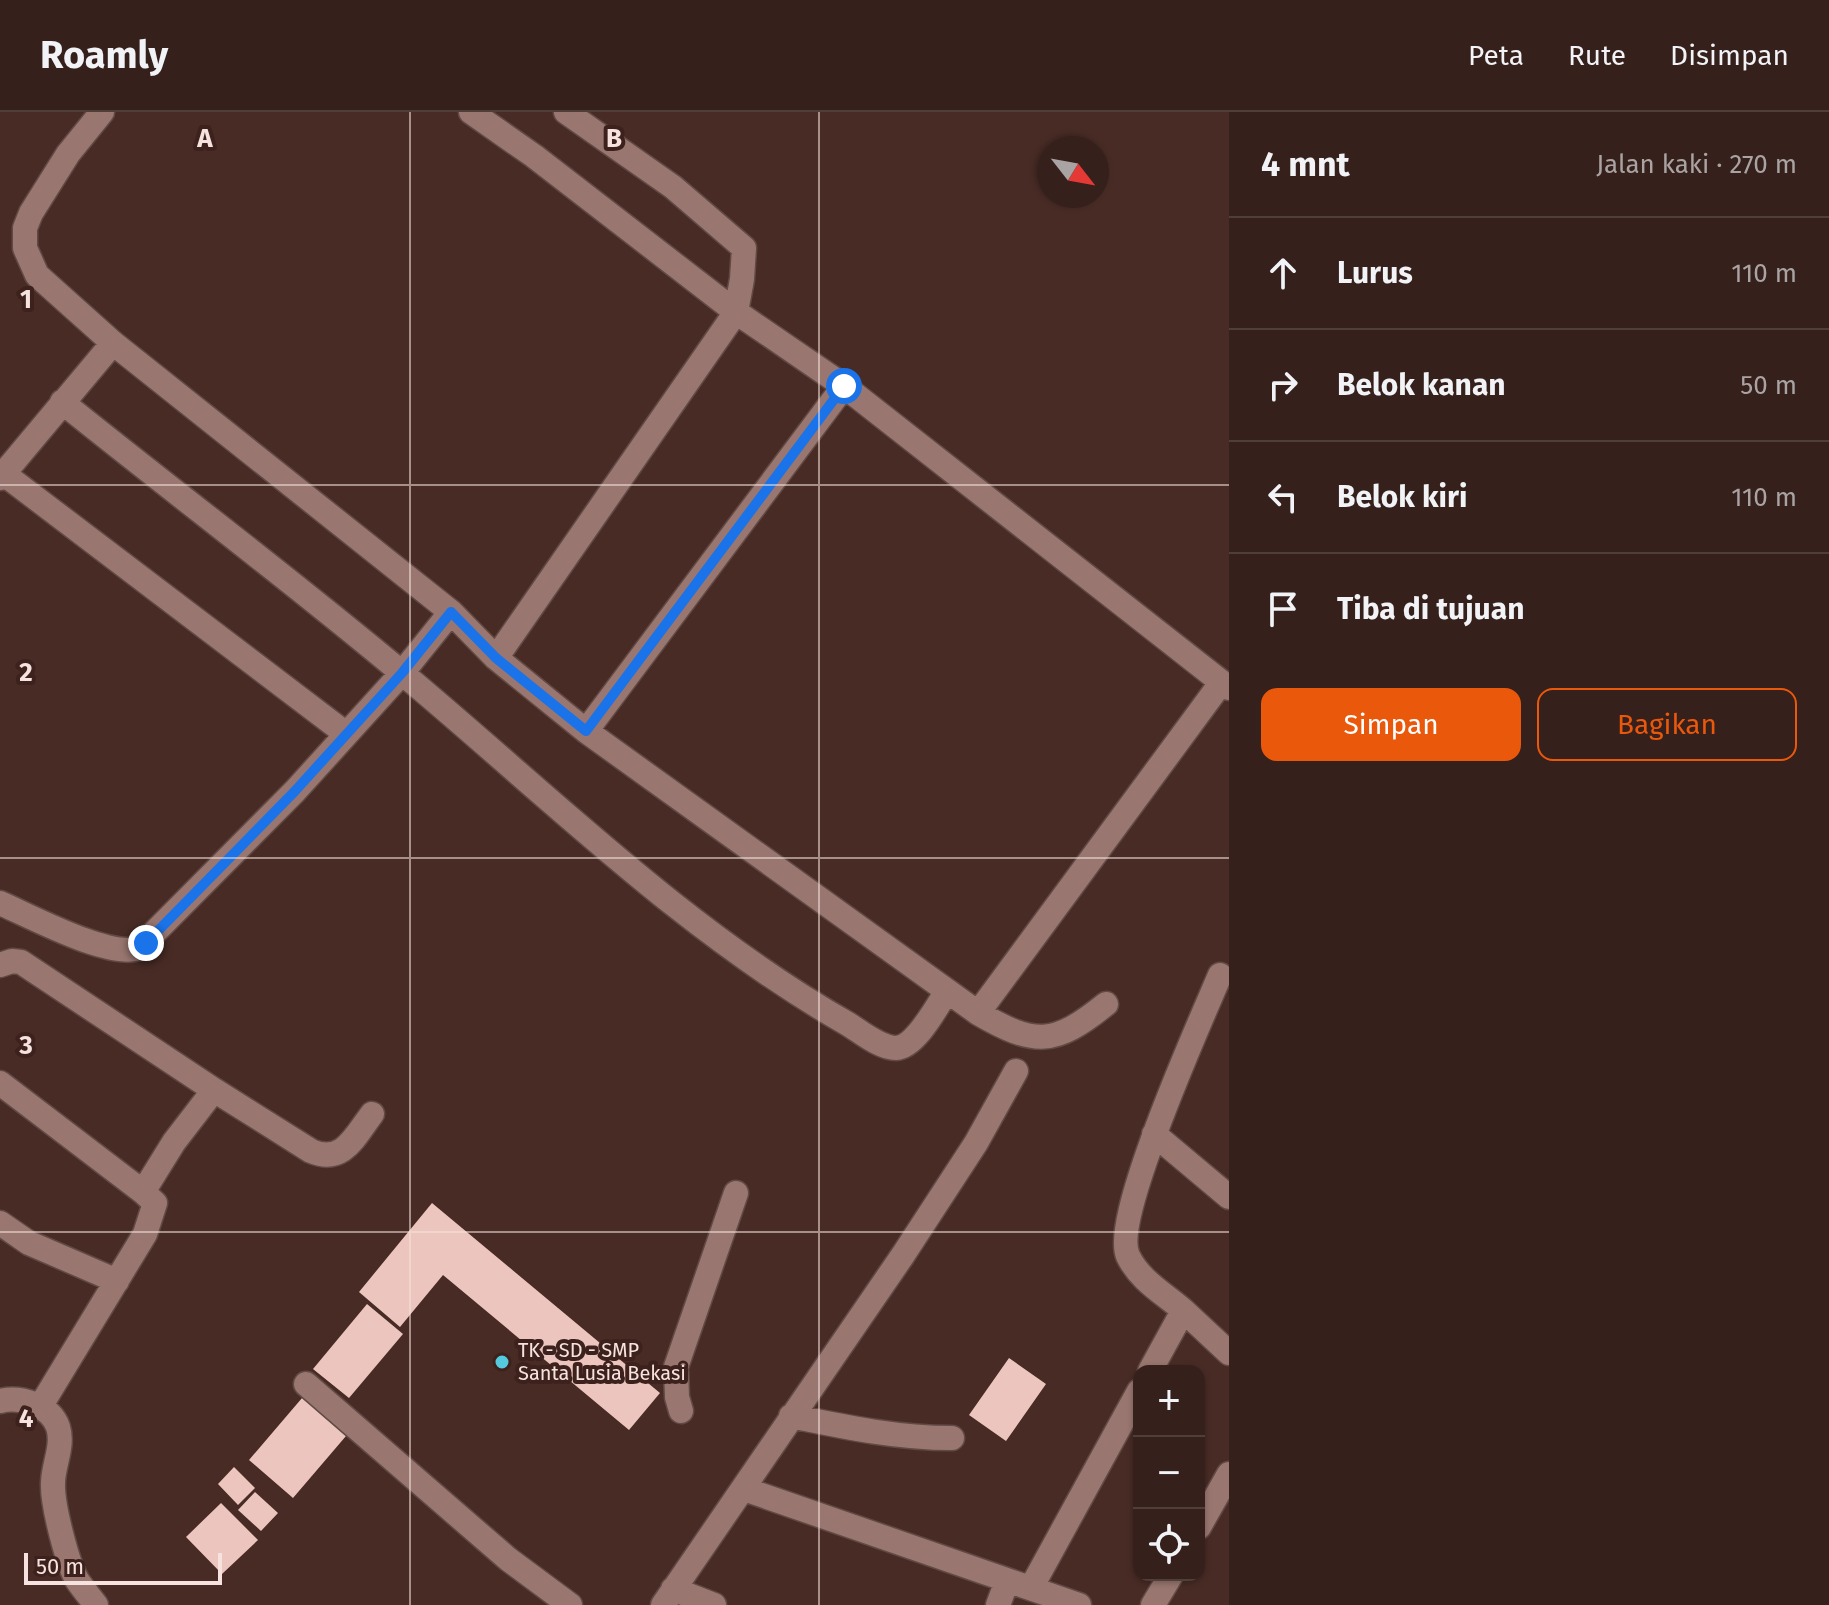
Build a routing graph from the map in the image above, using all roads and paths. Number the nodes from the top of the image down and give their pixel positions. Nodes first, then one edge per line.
1 (102, 112) edge
2 (471, 112) edge
3 (566, 112) edge
4 (736, 312) junction
5 (113, 343) junction
6 (844, 386) junction
7 (62, 402) junction
8 (2, 476) edge
9 (451, 612) junction
10 (496, 658) junction
11 (402, 673) junction
12 (1225, 686) edge
13 (586, 731) junction
14 (345, 733) junction
15 (0, 903) edge
16 (0, 965) edge
17 (1220, 975) dead end
18 (947, 991) junction
19 (1106, 1004) dead end
20 (978, 1013) junction
21 (1016, 1071) dead end
22 (0, 1083) edge
23 (214, 1090) junction
24 (372, 1114) dead end
25 (1154, 1134) junction
26 (143, 1192) junction
27 (736, 1193) dead end
28 (1229, 1197) edge
29 (0, 1223) edge
30 (117, 1281) junction
31 (1183, 1311) junction
32 (1229, 1353) edge
33 (1153, 1365) edge
34 (306, 1384) dead end
35 (0, 1401) edge
36 (1133, 1401) edge
37 (40, 1407) junction
38 (681, 1411) dead end
39 (791, 1416) junction
40 (952, 1438) dead end
41 (1229, 1474) edge
42 (744, 1489) junction
43 (1205, 1516) edge
44 (1167, 1581) edge
45 (1019, 1585) junction
46 (668, 1597) edge
47 (96, 1605) edge
48 (570, 1605) edge
49 (714, 1605) edge
50 (998, 1605) edge
51 (1079, 1605) edge
52 (1153, 1605) edge

1 - 5 street
2 - 4 street
3 - 4 street
4 - 6 street
4 - 10 street
5 - 7 street
5 - 9 street
6 - 12 street
6 - 13 street
7 - 8 street
7 - 11 street
8 - 14 street
9 - 10 street
9 - 11 street
10 - 13 street
11 - 14 street
11 - 18 street
12 - 20 street
13 - 18 street
14 - 15 street
16 - 23 street
17 - 25 street
18 - 20 street
19 - 20 street
21 - 39 street
22 - 26 street
23 - 24 street
23 - 26 street
25 - 28 street
25 - 31 street
26 - 30 street
27 - 38 street
29 - 30 street
30 - 37 street
31 - 32 street
31 - 33 street
34 - 48 street
35 - 37 street
36 - 45 street
37 - 47 street
39 - 40 street
39 - 42 street
41 - 43 street
42 - 45 street
42 - 46 street
44 - 52 street
45 - 50 street
45 - 51 street
46 - 49 street

